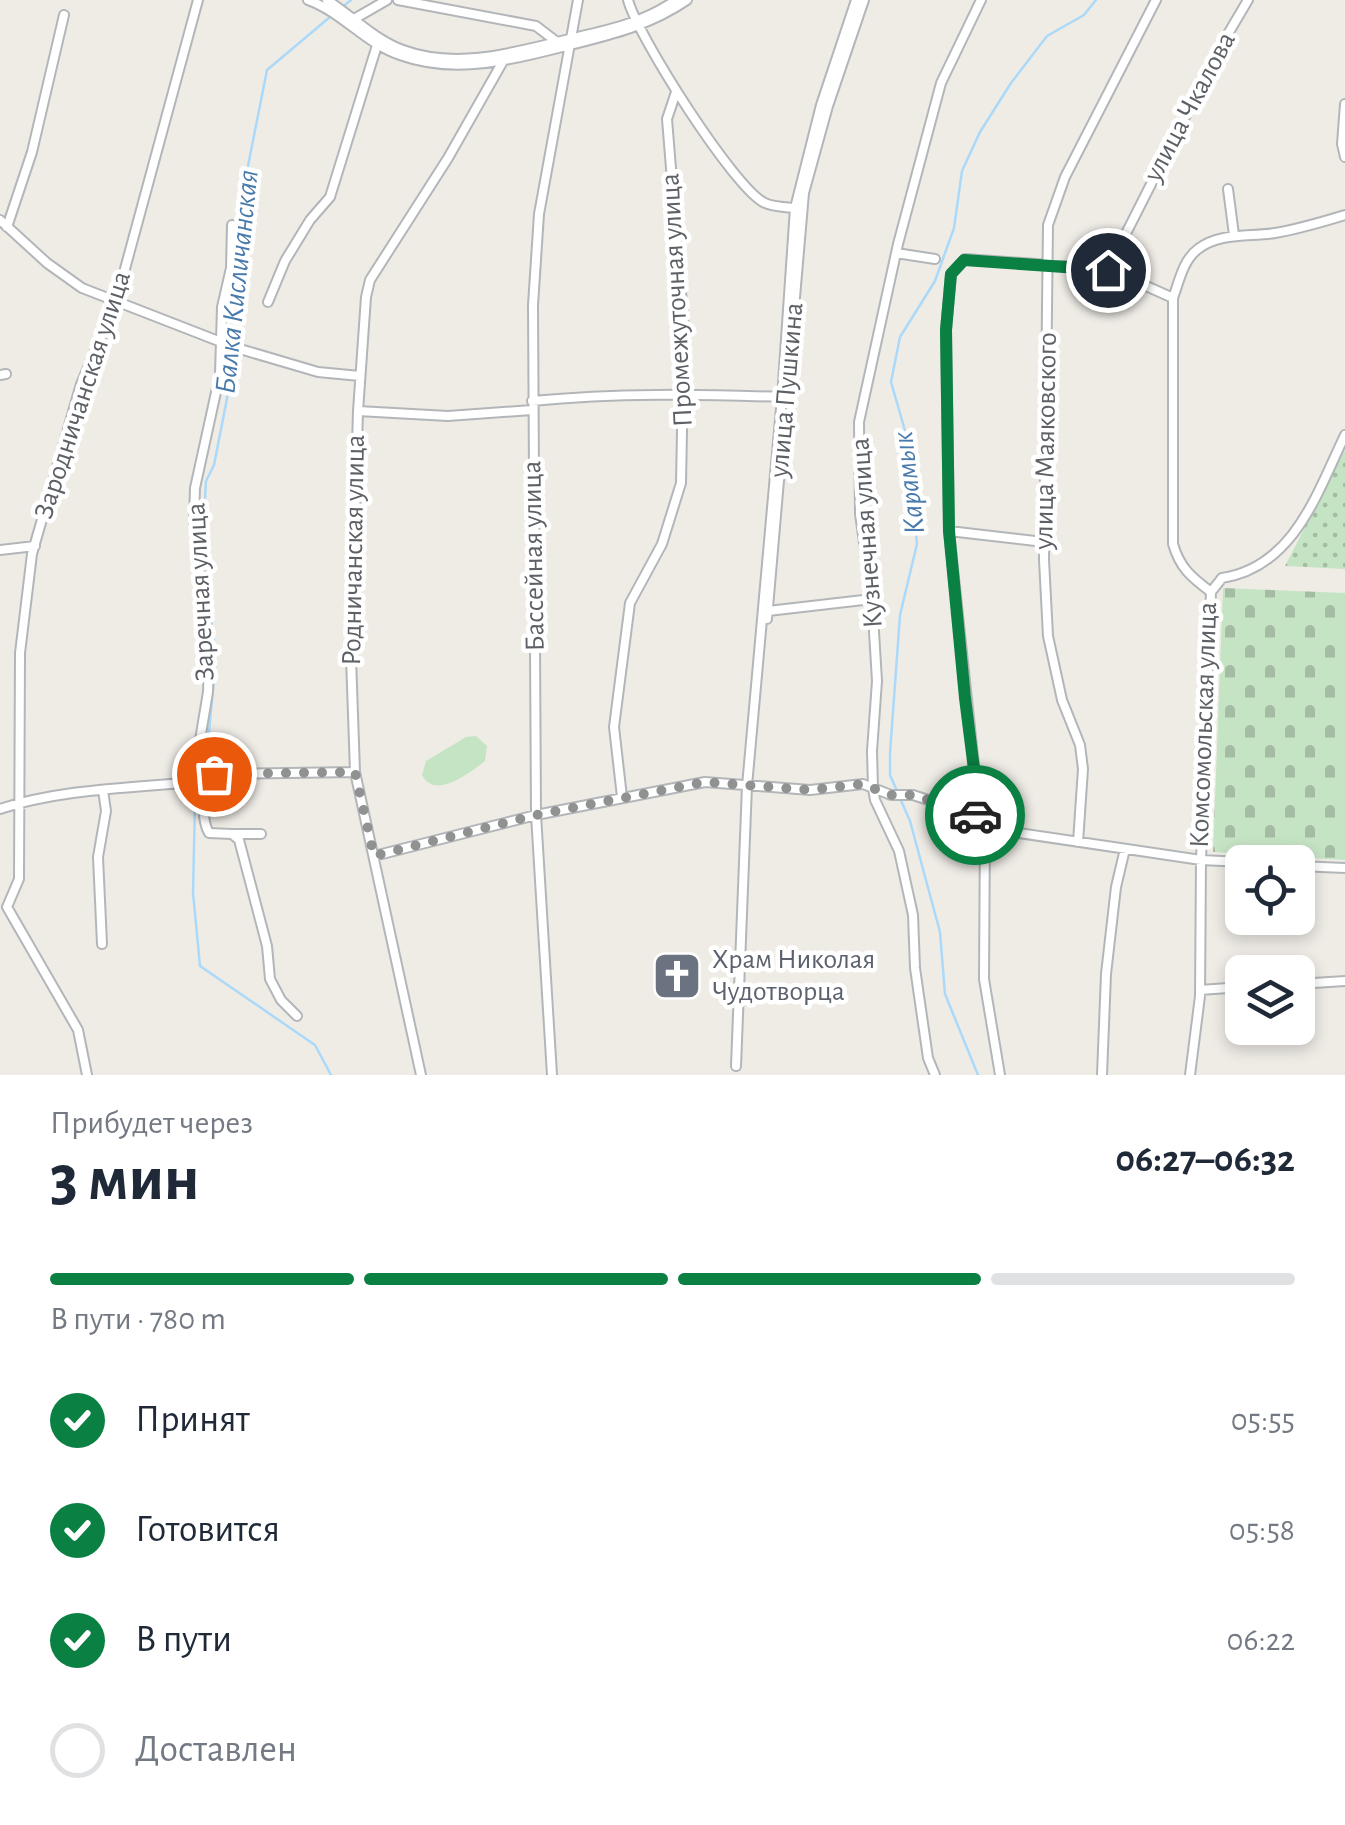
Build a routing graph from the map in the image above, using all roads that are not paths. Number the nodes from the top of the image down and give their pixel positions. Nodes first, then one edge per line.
1 (198, 0) edge
2 (308, 0) edge
3 (387, 0) edge
4 (398, 0) edge
5 (578, 0) edge
6 (628, 0) edge
7 (676, 0) edge
8 (687, 0) edge
9 (856, 0) edge
10 (864, 0) edge
11 (981, 0) edge
12 (1156, 0) edge
13 (1248, 0) edge
14 (326, 2) edge
15 (64, 16) dead end
16 (350, 20) junction
17 (638, 24) junction
18 (379, 41) junction
19 (557, 42) junction
20 (570, 42) junction
21 (504, 59) junction
22 (676, 92) junction
23 (1345, 104) edge
24 (1345, 158) edge
25 (1228, 188) dead end
26 (796, 208) junction
27 (1345, 215) edge
28 (3, 223) edge
29 (232, 225) dead end
30 (1234, 235) junction
31 (896, 253) junction
32 (935, 259) dead end
33 (1047, 267) junction
34 (1108, 270) junction
35 (1174, 298) junction
36 (116, 302) junction
37 (268, 302) dead end
38 (221, 342) junction
39 (240, 350) dead end
40 (360, 376) junction
41 (684, 394) junction
42 (782, 397) junction
43 (532, 406) junction
44 (358, 411) junction
45 (1345, 434) edge
46 (949, 531) junction
47 (1044, 542) junction
48 (35, 546) junction
49 (0, 550) edge
50 (1211, 592) junction
51 (872, 600) junction
52 (766, 610) junction
53 (355, 772) junction
54 (747, 786) junction
55 (873, 788) junction
56 (103, 790) junction
57 (622, 797) junction
58 (18, 803) junction
59 (0, 809) edge
60 (536, 815) junction
61 (985, 824) junction
62 (232, 834) junction
63 (261, 834) dead end
64 (1078, 842) junction
65 (1125, 849) junction
66 (374, 856) junction
67 (1201, 860) junction
68 (1225, 861) edge
69 (1315, 867) edge
70 (1345, 868) edge
71 (4, 906) edge
72 (102, 944) dead end
73 (1345, 981) edge
74 (1315, 983) edge
75 (1225, 989) edge
76 (1200, 990) junction
77 (297, 1016) dead end
78 (736, 1066) dead end
79 (87, 1075) edge
80 (421, 1075) edge
81 (552, 1075) edge
82 (935, 1075) edge
83 (1000, 1075) edge
84 (1102, 1075) edge
85 (1190, 1075) edge

1 - 36 street, Зародничанская улица
2 - 14 street
3 - 16 street
4 - 19 street
5 - 20 street, Бассейная улица
6 - 17 street
7 - 17 street
8 - 17 street
9 - 26 street, улица Пушкина
10 - 52 street, улица Пушкина
11 - 31 street, Кузнечная улица
12 - 33 street, улица Маяковского
13 - 34 street, улица Чкалова
14 - 16 street
15 - 28 street
16 - 18 street
17 - 20 street
17 - 22 street
18 - 21 street
18 - 37 street
19 - 20 street
19 - 21 street
20 - 21 street
20 - 43 street, Бассейная улица
21 - 40 street, Родничанская улица
22 - 26 street
22 - 41 street, Промежуточная улица
23 - 24 street
25 - 30 street
26 - 42 street, улица Пушкина
27 - 30 street, Комсомольская улица
28 - 36 street
29 - 38 street, Заречная улица
30 - 35 street, Комсомольская улица
31 - 32 street
31 - 51 street, Кузнечная улица
33 - 34 street
33 - 46 street
33 - 47 street, улица Маяковского
34 - 35 street
35 - 50 street, Комсомольская улица
36 - 38 street
36 - 48 street, Зародничанская улица
38 - 56 street, Заречная улица
39 - 40 street
40 - 44 street, Родничанская улица
41 - 42 street
41 - 43 street
41 - 57 street, Промежуточная улица
42 - 52 street, улица Пушкина
43 - 44 street
43 - 60 street, Бассейная улица
44 - 53 street, Родничанская улица
45 - 50 street
46 - 47 street
46 - 61 street
47 - 64 street, улица Маяковского
48 - 49 street
48 - 58 street, Зародничанская улица
50 - 67 street, Комсомольская улица
51 - 52 street
51 - 55 street, Кузнечная улица
52 - 54 street, улица Пушкина
53 - 62 street
53 - 66 street, Родничанская улица
54 - 55 street
54 - 57 street
54 - 78 street, улица Пушкина
55 - 61 street
55 - 82 street, Кузнечная улица
56 - 58 street
56 - 72 street
57 - 60 street
58 - 59 street
58 - 71 street, Зародничанская улица
60 - 66 street
60 - 81 street, Бассейная улица
61 - 64 street
61 - 83 street
62 - 63 street
62 - 77 street
64 - 65 street
65 - 67 street
65 - 84 street
66 - 80 street, Родничанская улица
67 - 68 street
67 - 76 street, Комсомольская улица
69 - 70 street
71 - 79 street, Зародничанская улица
73 - 74 street
75 - 76 street
76 - 85 street, Комсомольская улица

